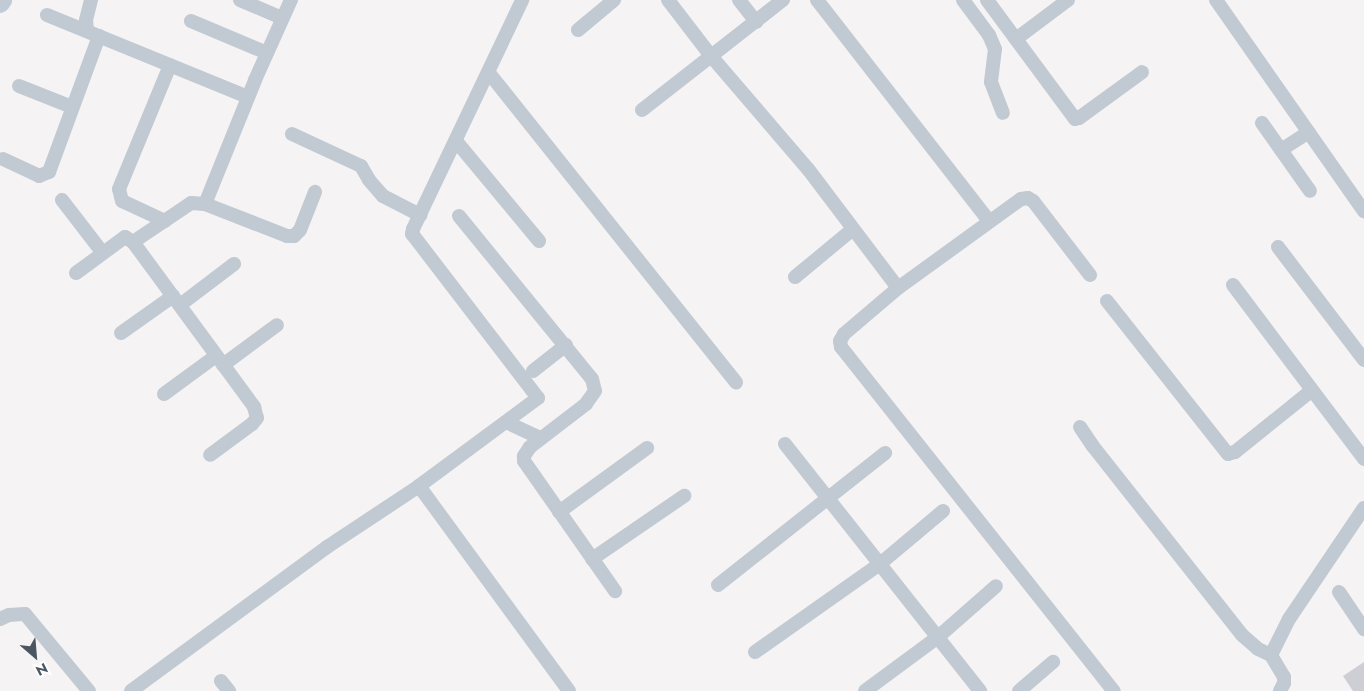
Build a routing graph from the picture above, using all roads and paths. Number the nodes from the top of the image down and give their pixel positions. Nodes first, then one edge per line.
1 (91, 0) edge
2 (240, 0) edge
3 (290, 0) edge
4 (522, 0) edge
5 (614, 0) edge
6 (668, 0) edge
7 (739, 0) edge
8 (783, 0) edge
9 (817, 0) edge
10 (963, 0) edge
11 (987, 0) edge
12 (1068, 0) edge
13 (1216, 0) edge
14 (47, 15) dead end
15 (282, 18) junction
16 (191, 21) dead end
17 (756, 22) junction
18 (578, 30) dead end
19 (93, 34) junction
20 (1016, 39) junction
21 (267, 53) junction
22 (711, 56) junction
23 (170, 65) junction
24 (1142, 72) dead end
25 (489, 73) junction
26 (19, 86) dead end
27 (248, 97) junction
28 (72, 107) junction
29 (642, 110) dead end
30 (1004, 113) dead end
31 (1262, 123) dead end
32 (1309, 132) junction
33 (292, 134) dead end
34 (456, 141) junction
35 (1281, 150) junction
36 (3, 160) dead end
37 (1310, 191) dead end
38 (315, 192) dead end
39 (62, 200) dead end
40 (205, 204) junction
41 (1364, 211) edge
42 (420, 215) junction
43 (459, 216) dead end
44 (988, 220) junction
45 (165, 221) junction
46 (853, 229) junction
47 (539, 241) dead end
48 (133, 242) junction
49 (1278, 247) dead end
50 (102, 252) junction
51 (234, 264) dead end
52 (76, 273) dead end
53 (1090, 275) dead end
54 (795, 277) dead end
55 (1233, 285) dead end
56 (898, 288) junction
57 (176, 301) junction
58 (1107, 301) dead end
59 (277, 325) dead end
60 (121, 333) dead end
61 (566, 345) junction
62 (219, 360) junction
63 (1364, 360) edge
64 (533, 371) dead end
65 (736, 382) dead end
66 (1311, 390) junction
67 (164, 394) dead end
68 (506, 422) junction
69 (1080, 427) dead end
70 (541, 438) junction
71 (786, 444) dead end
72 (647, 448) dead end
73 (885, 453) dead end
74 (210, 455) dead end
75 (1364, 459) edge
76 (419, 486) junction
77 (684, 496) dead end
78 (828, 500) junction
79 (1364, 508) edge
80 (942, 511) dead end
81 (559, 512) junction
82 (592, 559) junction
83 (881, 563) junction
84 (718, 585) dead end
85 (996, 586) dead end
86 (615, 591) dead end
87 (1339, 592) dead end
88 (0, 619) edge
89 (1364, 629) edge
90 (938, 637) junction
91 (755, 652) dead end
92 (1271, 655) junction
93 (1052, 662) dead end
94 (89, 691) edge
95 (131, 691) edge
96 (569, 691) edge
97 (865, 691) edge
98 (980, 691) edge
99 (1019, 691) edge
100 (1114, 691) edge
101 (1280, 691) edge

1 - 19 street
2 - 15 street
3 - 15 street
4 - 25 street
5 - 18 street
6 - 22 street
7 - 17 street
8 - 17 street
9 - 44 street
10 - 30 street
11 - 20 street
12 - 20 street
13 - 32 street
14 - 19 street
15 - 21 street
16 - 21 street
17 - 22 street
19 - 23 street
19 - 28 street
20 - 24 street
21 - 27 street
22 - 29 street
22 - 46 street
23 - 27 street
23 - 45 street
25 - 34 street
25 - 65 street
26 - 28 street
27 - 40 street
28 - 36 street
31 - 35 street
32 - 35 street
32 - 41 street
33 - 42 street
34 - 42 street
34 - 47 street
35 - 37 street
38 - 40 street
39 - 50 street
40 - 45 street
42 - 68 street
43 - 61 street
44 - 53 street
44 - 56 street
45 - 48 street
46 - 54 street
46 - 56 street
48 - 50 street
48 - 57 street
49 - 63 street
50 - 52 street
51 - 57 street
55 - 66 street
56 - 100 street
57 - 60 street
57 - 62 street
58 - 66 street
59 - 62 street
61 - 64 street
61 - 70 street
62 - 67 street
62 - 74 street
66 - 75 street
68 - 70 street
68 - 76 street
69 - 92 street
70 - 81 street
71 - 78 street
72 - 81 street
73 - 78 street
76 - 95 street
76 - 96 street
77 - 82 street
78 - 83 street
78 - 84 street
79 - 92 street
80 - 83 street
81 - 82 street
82 - 86 street
83 - 90 street
83 - 91 street
85 - 90 street
87 - 89 street
88 - 94 street
90 - 97 street
90 - 98 street
92 - 101 street
93 - 99 street

